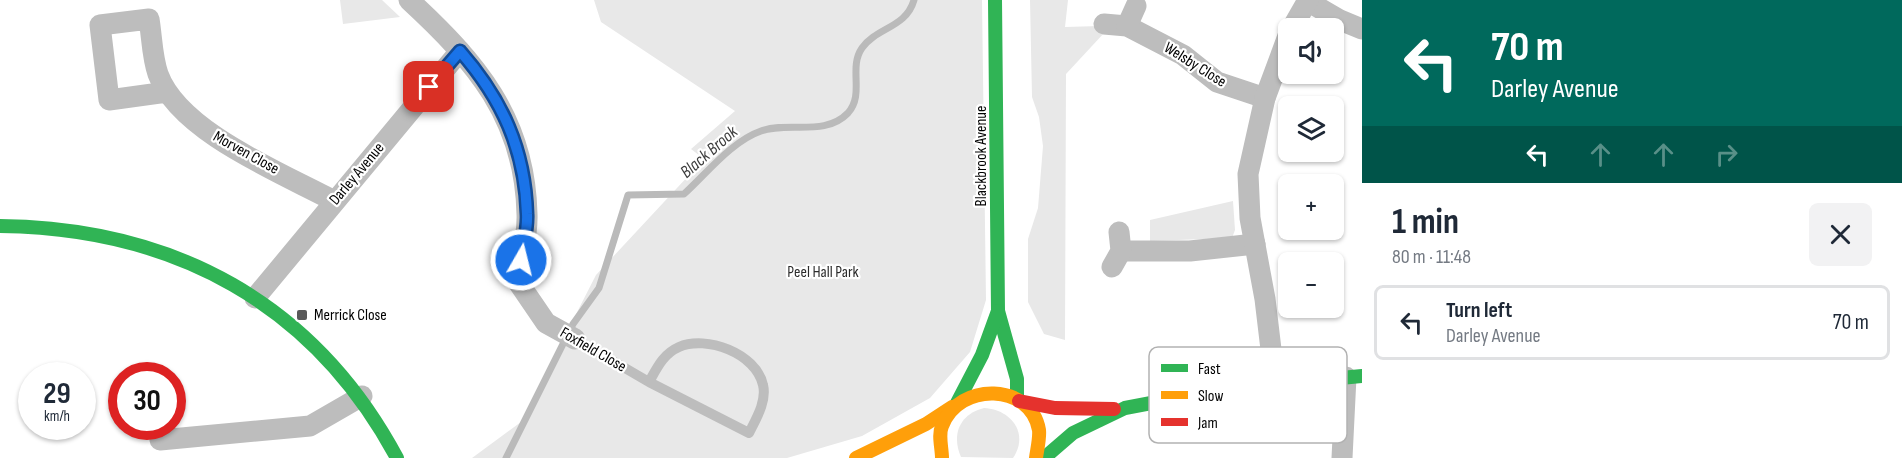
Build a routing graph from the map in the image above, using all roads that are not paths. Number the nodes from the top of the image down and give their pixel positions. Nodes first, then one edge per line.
1 (409, 0) edge
2 (995, 0) edge
3 (1308, 1) edge
4 (1136, 6) dead end
5 (1298, 18) edge
6 (1104, 24) dead end
7 (1127, 26) junction
8 (1362, 28) edge
9 (460, 51) junction
10 (1278, 63) edge
11 (167, 92) dead end
12 (1265, 98) junction
13 (334, 201) junction
14 (0, 226) edge
15 (1255, 244) junction
16 (1117, 250) dead end
17 (255, 298) junction
18 (998, 311) junction
19 (575, 339) joint
20 (1271, 347) edge
21 (1354, 376) edge
22 (650, 382) junction
23 (362, 396) junction
24 (1018, 400) junction
25 (1149, 403) edge
26 (955, 405) junction
27 (1125, 408) junction
28 (1347, 424) edge
29 (161, 441) edge
30 (1344, 443) edge
31 (398, 458) edge
32 (856, 458) edge
33 (942, 458) edge
34 (1036, 458) edge
35 (1044, 458) edge
36 (1342, 458) edge

1 - 9 street, Foxfield Close
2 - 18 street, Blackbrook Avenue
3 - 5 street
3 - 8 street
4 - 7 street
6 - 7 street, Welsby Close
7 - 12 street, Welsby Close
9 - 13 street, Darley Avenue
9 - 19 street, Foxfield Close
10 - 12 street
11 - 13 street, Morven Close
12 - 15 street
13 - 17 street, Darley Avenue
14 - 17 street
15 - 16 street
15 - 20 street
17 - 23 street
18 - 24 street, Blackbrook Avenue
18 - 26 street, Blackbrook Avenue
19 - 22 lane, Foxfield Close
21 - 28 street
22 - 22 lane, Foxfield Close
23 - 29 street
23 - 31 street
24 - 26 street
24 - 27 street
24 - 34 street
25 - 27 street
26 - 32 street
26 - 33 street, Blackbrook Avenue
27 - 35 street
30 - 36 street

